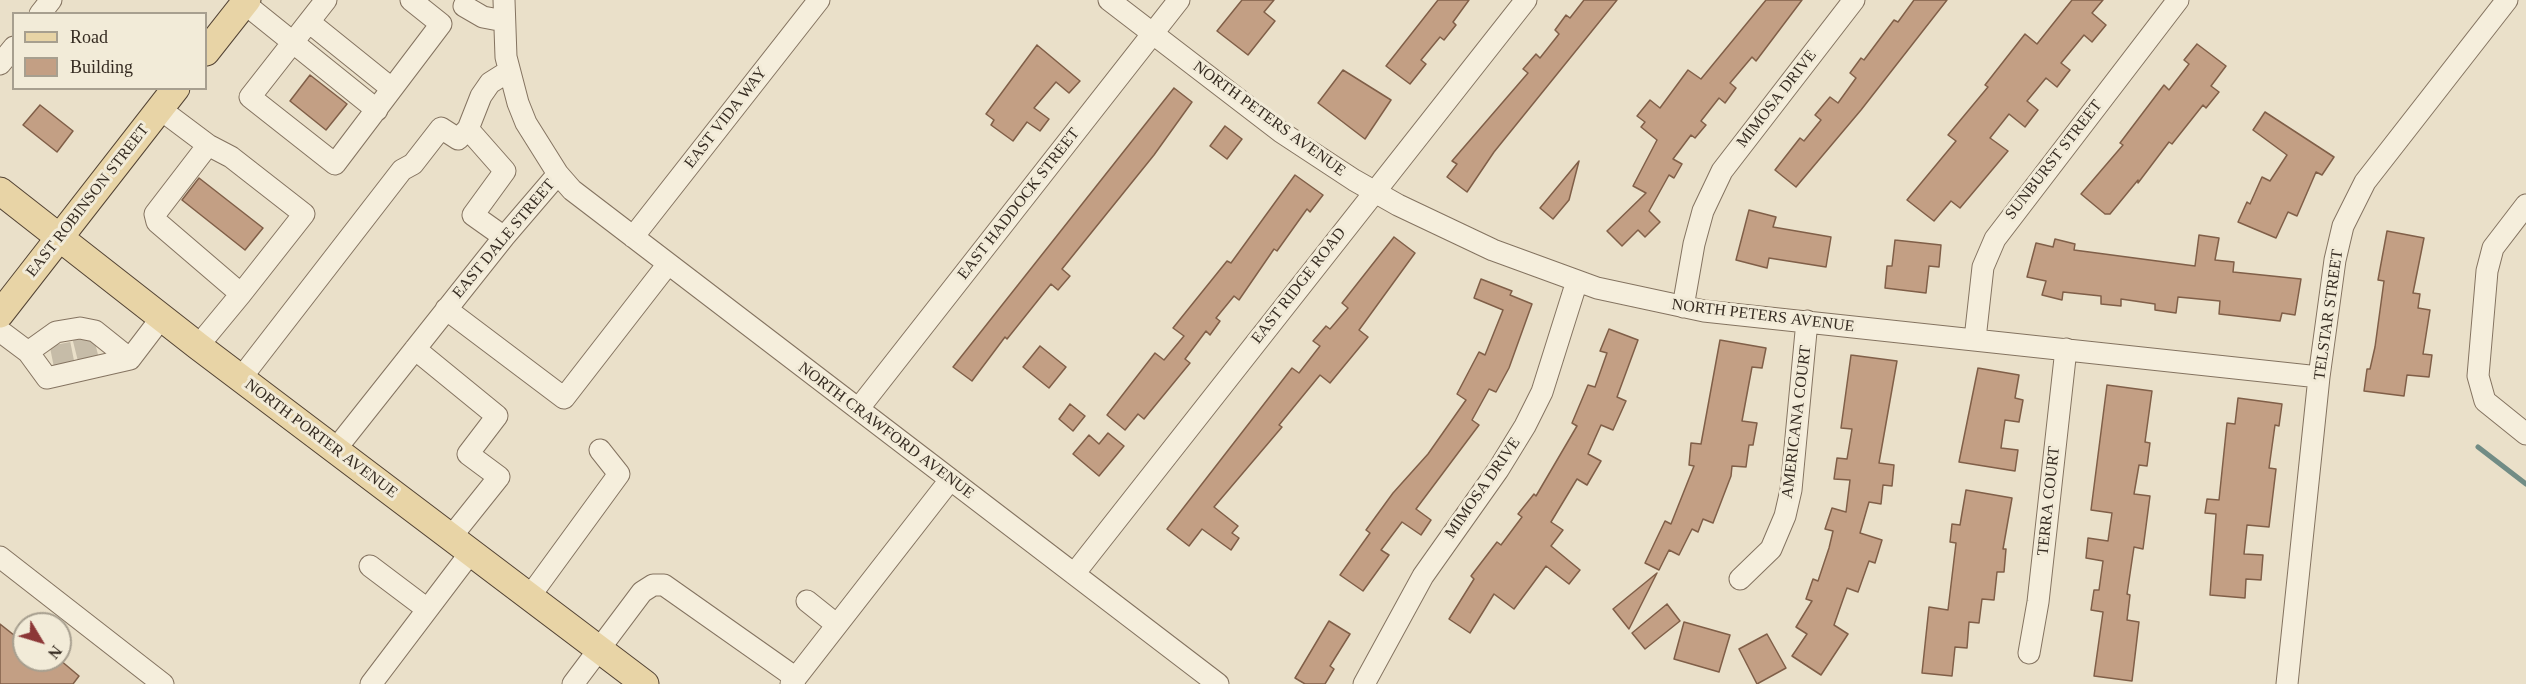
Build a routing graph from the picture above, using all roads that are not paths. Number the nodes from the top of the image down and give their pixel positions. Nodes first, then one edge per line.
1 (51, 0) edge
2 (326, 0) edge
3 (411, 0) edge
4 (819, 0) edge
5 (1109, 0) edge
6 (1179, 0) edge
7 (1526, 0) edge
8 (1854, 0) edge
9 (2178, 0) edge
10 (2507, 0) edge
11 (245, 2) edge
12 (464, 6) dead end
13 (504, 10) edge
14 (42, 12) edge
15 (309, 22) junction
16 (1152, 34) junction
17 (293, 43) junction
18 (12, 49) edge
19 (207, 51) edge
20 (0, 64) edge
21 (509, 70) junction
22 (391, 88) junction
23 (168, 99) edge
24 (377, 110) junction
25 (468, 129) junction
26 (208, 145) junction
27 (558, 174) junction
28 (0, 191) edge
29 (1373, 191) junction
30 (2526, 205) edge
31 (504, 237) junction
32 (633, 237) junction
33 (58, 238) junction
34 (668, 264) junction
35 (1576, 281) junction
36 (242, 294) junction
37 (1683, 307) junction
38 (447, 309) junction
39 (0, 314) edge
40 (162, 317) junction
41 (1808, 321) junction
42 (0, 331) edge
43 (1975, 339) junction
44 (198, 346) junction
45 (85, 348) junction
46 (415, 349) junction
47 (2066, 349) junction
48 (27, 352) junction
49 (62, 354) junction
50 (130, 359) junction
51 (2319, 377) junction
52 (241, 378) junction
53 (859, 408) junction
54 (2526, 434) edge
55 (335, 450) junction
56 (600, 450) dead end
57 (950, 480) junction
58 (461, 545) junction
59 (0, 557) edge
60 (370, 566) dead end
61 (1074, 574) junction
62 (1740, 579) dead end
63 (530, 596) junction
64 (807, 602) dead end
65 (427, 609) junction
66 (837, 625) junction
67 (600, 650) junction
68 (2029, 653) dead end
69 (794, 681) edge
70 (163, 684) edge
71 (371, 684) edge
72 (573, 684) edge
73 (645, 684) edge
74 (1218, 684) edge
75 (1364, 684) edge
76 (2287, 684) edge

1 - 14 street
2 - 15 street
3 - 22 street
4 - 32 street, EAST VIDA WAY
5 - 16 street, NORTH PETERS AVENUE
6 - 16 street, EAST HADDOCK STREET
7 - 29 street, EAST RIDGE ROAD
8 - 37 street, MIMOSA DRIVE
9 - 43 street, SUNBURST STREET
10 - 51 street, TELSTAR STREET
11 - 17 street
11 - 19 main road
12 - 13 street
13 - 21 street, EAST DALE STREET
15 - 17 street
15 - 22 street
16 - 29 street, NORTH PETERS AVENUE
16 - 53 street, EAST HADDOCK STREET
17 - 24 street
17 - 24 street
18 - 20 street
21 - 25 street
21 - 27 street, EAST DALE STREET
22 - 24 street
23 - 26 street
23 - 33 main road, EAST ROBINSON STREET
25 - 31 street
25 - 52 street
26 - 36 street
26 - 36 street
27 - 31 street, EAST DALE STREET
27 - 32 street, NORTH CRAWFORD AVENUE
28 - 33 main road, NORTH PORTER AVENUE
29 - 35 street, NORTH PETERS AVENUE
29 - 61 street, EAST RIDGE ROAD
30 - 54 street
31 - 38 street, EAST DALE STREET
32 - 34 street, NORTH CRAWFORD AVENUE
33 - 39 main road, EAST ROBINSON STREET
33 - 40 main road, NORTH PORTER AVENUE
34 - 38 street
34 - 53 street, NORTH CRAWFORD AVENUE
35 - 37 street, NORTH PETERS AVENUE
35 - 75 street, MIMOSA DRIVE
36 - 44 street
37 - 41 street, NORTH PETERS AVENUE
38 - 46 street, EAST DALE STREET
40 - 44 main road, NORTH PORTER AVENUE
40 - 50 street
41 - 43 street, NORTH PETERS AVENUE
41 - 62 street, AMERICANA COURT
42 - 48 street
43 - 47 street, NORTH PETERS AVENUE
44 - 52 main road, NORTH PORTER AVENUE
45 - 49 street
45 - 49 street
45 - 50 street
45 - 50 street
46 - 55 street, EAST DALE STREET
46 - 58 street
47 - 51 street, NORTH PETERS AVENUE
47 - 68 street, TERRA COURT
48 - 49 street
48 - 49 street
51 - 76 street, TELSTAR STREET
52 - 55 main road, NORTH PORTER AVENUE
53 - 57 street, NORTH CRAWFORD AVENUE
55 - 58 main road, NORTH PORTER AVENUE
56 - 63 street
57 - 61 street, NORTH CRAWFORD AVENUE
57 - 66 street
58 - 63 main road, NORTH PORTER AVENUE
58 - 65 street
59 - 70 street
60 - 65 street
61 - 74 street, NORTH CRAWFORD AVENUE
63 - 67 main road, NORTH PORTER AVENUE
64 - 66 street
65 - 71 street
66 - 69 street
67 - 69 street
67 - 72 street
67 - 73 main road, NORTH PORTER AVENUE

